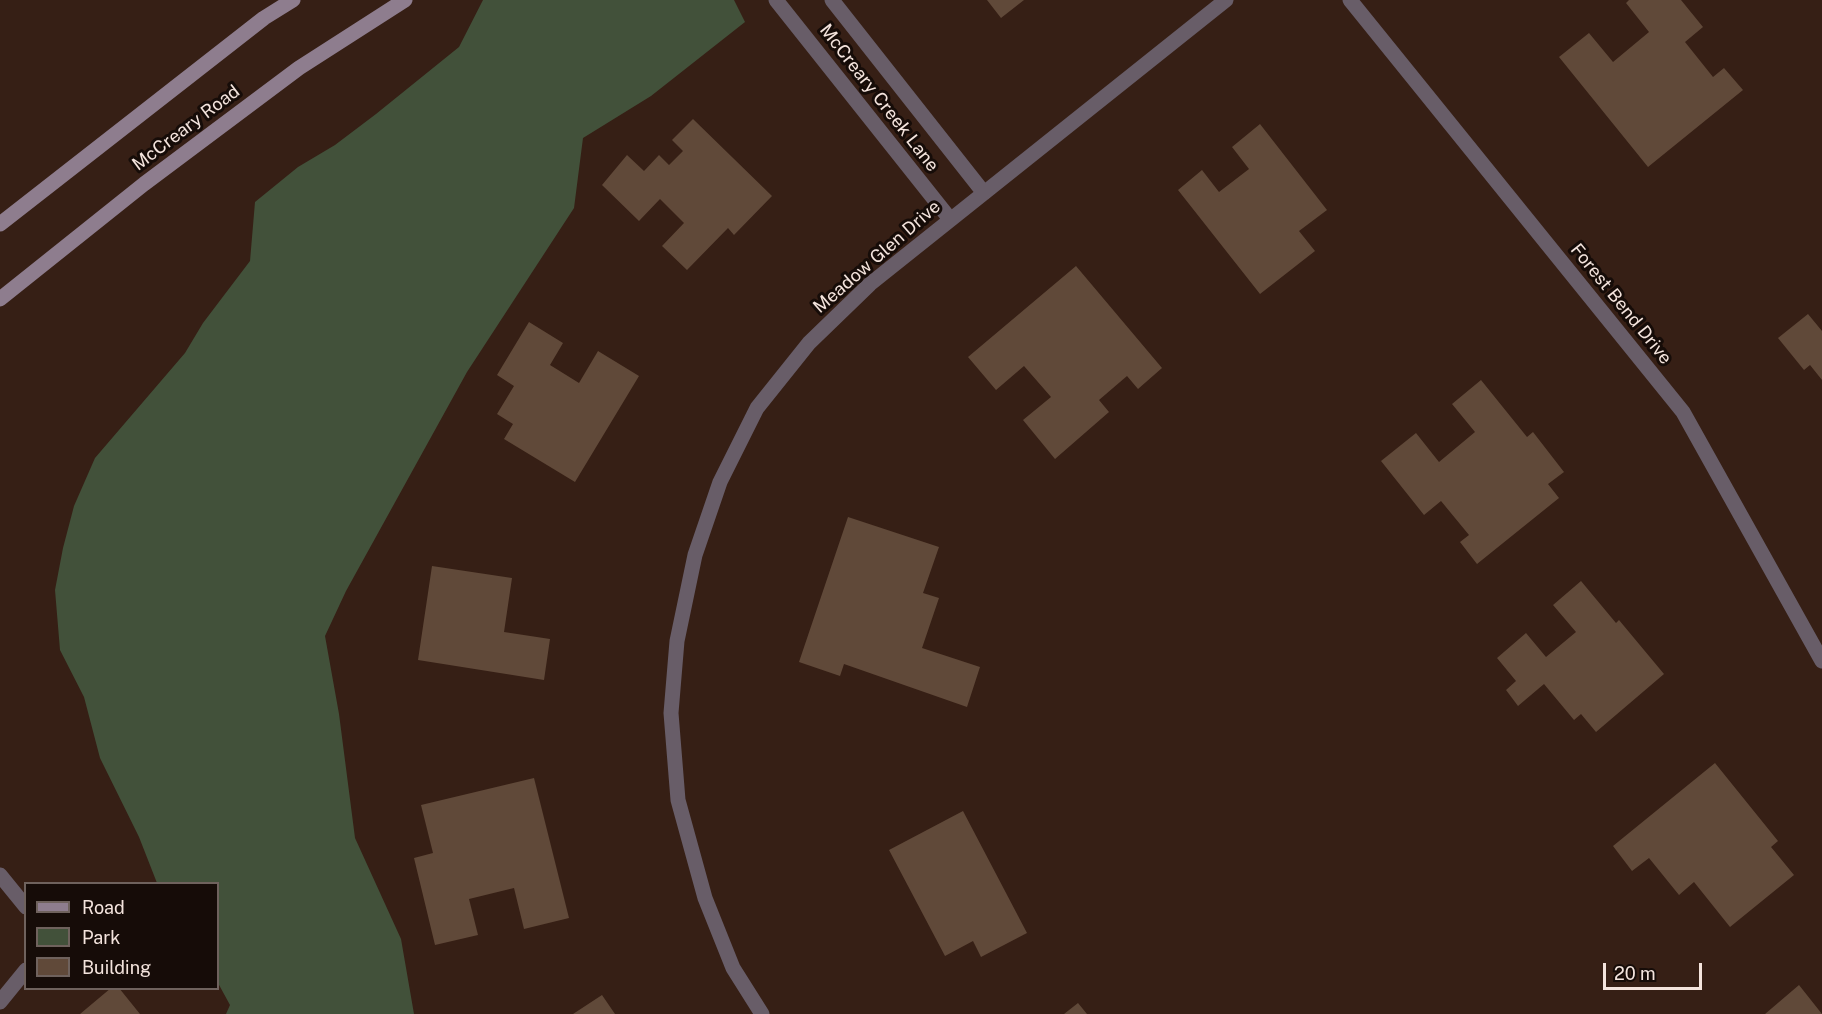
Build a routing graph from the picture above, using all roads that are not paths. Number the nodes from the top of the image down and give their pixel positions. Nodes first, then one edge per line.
1 (293, 0) edge
2 (405, 0) edge
3 (776, 0) edge
4 (832, 0) edge
5 (1226, 0) edge
6 (1350, 0) edge
7 (984, 193) junction
8 (950, 219) junction
9 (0, 224) edge
10 (0, 299) edge
11 (1822, 661) edge
12 (0, 875) edge
13 (24, 905) edge
14 (24, 972) edge
15 (0, 1002) edge
16 (762, 1014) edge

1 - 9 main road, McCreary Road
2 - 10 main road, McCreary Road
3 - 8 street, McCreary Creek Lane
4 - 7 street, McCreary Creek Lane
5 - 7 street, Meadow Glen Drive
6 - 11 street, Forest Bend Drive
7 - 8 street, Meadow Glen Drive
8 - 16 street, Meadow Glen Drive
12 - 13 street
14 - 15 street

